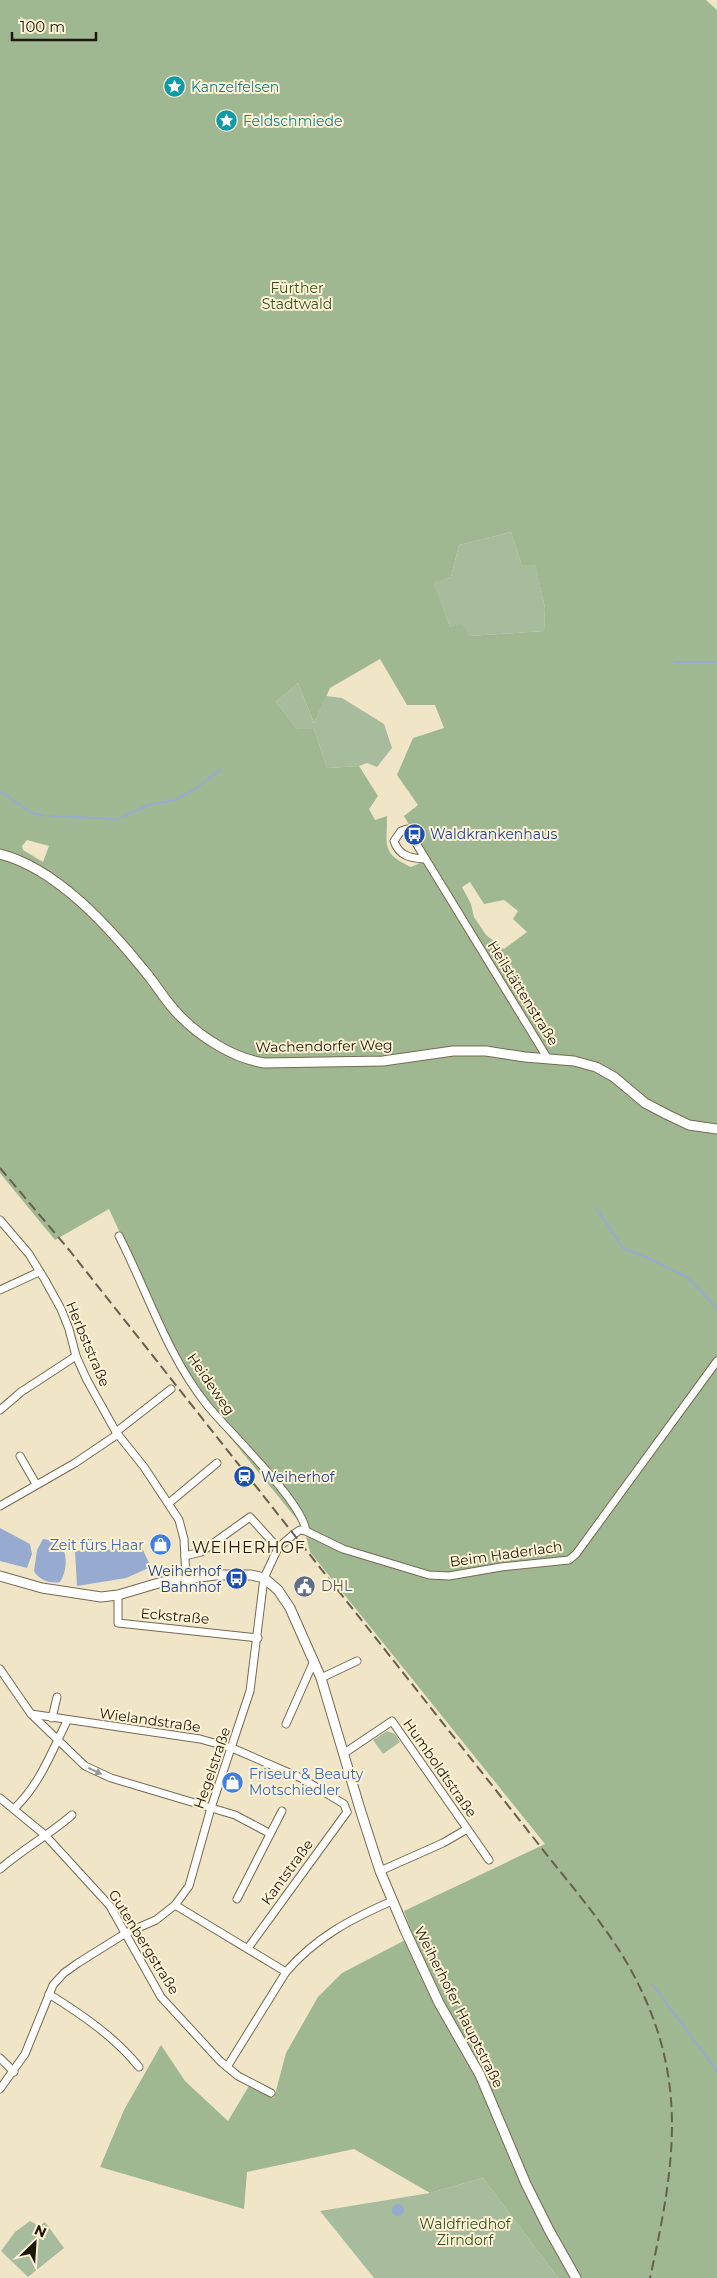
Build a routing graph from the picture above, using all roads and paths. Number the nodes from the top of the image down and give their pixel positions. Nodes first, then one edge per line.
1 (0, 854) edge
2 (424, 859) junction
3 (548, 1059) junction
4 (717, 1129) edge
5 (0, 1220) edge
6 (119, 1236) dead end
7 (39, 1272) junction
8 (0, 1290) edge
9 (76, 1356) junction
10 (717, 1361) edge
11 (171, 1389) dead end
12 (0, 1410) edge
13 (117, 1433) junction
14 (20, 1456) dead end
15 (217, 1463) dead end
16 (36, 1484) junction
17 (169, 1503) junction
18 (0, 1506) edge
19 (306, 1531) junction
20 (278, 1548) junction
21 (185, 1556) junction
22 (0, 1576) edge
23 (186, 1578) junction
24 (264, 1578) junction
25 (118, 1595) junction
26 (258, 1638) junction
27 (314, 1661) junction
28 (356, 1661) dead end
29 (0, 1669) edge
30 (322, 1678) junction
31 (57, 1697) dead end
32 (31, 1714) junction
33 (52, 1718) junction
34 (66, 1721) junction
35 (286, 1724) dead end
36 (58, 1740) junction
37 (232, 1748) junction
38 (344, 1754) junction
39 (0, 1798) edge
40 (210, 1808) junction
41 (14, 1809) junction
42 (360, 1809) junction
43 (282, 1811) dead end
44 (347, 1812) junction
45 (72, 1815) dead end
46 (467, 1829) junction
47 (269, 1833) junction
48 (45, 1835) junction
49 (489, 1860) dead end
50 (0, 1869) edge
51 (380, 1871) junction
52 (238, 1899) dead end
53 (392, 1901) junction
54 (175, 1905) junction
55 (126, 1933) junction
56 (248, 1948) junction
57 (286, 1972) junction
58 (49, 1994) junction
59 (0, 2058) edge
60 (139, 2067) dead end
61 (227, 2067) junction
62 (14, 2072) junction
63 (0, 2089) edge
64 (271, 2093) dead end
65 (576, 2278) edge

1 - 3 street, Wachendorfer Weg
2 - 2 street, Heilstättenstraße
2 - 3 street, Heilstättenstraße
3 - 4 street, Heilstättenstraße
5 - 7 street, Herbststraße
6 - 19 street, Heideweg
7 - 8 street
7 - 9 street, Herbststraße
9 - 12 street
9 - 13 street, Herbststraße
10 - 19 street, Beim Haderlach
11 - 13 street
13 - 16 street
13 - 17 street, Herbststraße
14 - 16 street
15 - 17 street
16 - 18 street
17 - 21 street, Herbststraße
19 - 20 street
20 - 21 street
20 - 24 street
21 - 23 street, Herbststraße
22 - 25 street
23 - 24 street
23 - 25 street
24 - 26 street, Hegelstraße
24 - 27 street, Weiherhofer Hauptstraße
25 - 26 street, Eckstraße
26 - 37 street, Hegelstraße
27 - 30 street, Weiherhofer Hauptstraße
27 - 35 street
28 - 30 street
29 - 32 street
30 - 38 street, Weiherhofer Hauptstraße
31 - 33 street
32 - 33 street, Wielandstraße
32 - 36 street
33 - 34 street, Wielandstraße
34 - 36 street
34 - 37 street, Wielandstraße
36 -> 40 street
36 - 41 street
37 - 40 street, Hegelstraße
37 - 44 street, Wielandstraße
38 - 42 street, Weiherhofer Hauptstraße
38 - 46 street, Humboldtstraße
39 - 41 street, Gutenbergstraße
40 - 47 street
40 - 54 street, Hegelstraße
41 - 48 street, Gutenbergstraße
42 - 44 street
42 - 51 street, Weiherhofer Hauptstraße
43 - 47 street
44 - 56 street, Kantstraße
45 - 48 street
46 - 49 street, Humboldtstraße
46 - 51 street, Humboldtstraße
47 - 52 street
48 - 50 street
48 - 55 street, Gutenbergstraße
51 - 53 street, Weiherhofer Hauptstraße
53 - 57 street
53 - 65 street, Weiherhofer Hauptstraße
54 - 55 street, Hegelstraße
54 - 56 street
55 - 58 street, Hegelstraße
55 - 61 street, Gutenbergstraße
56 - 57 street
57 - 61 street
58 - 60 street
58 - 62 street, Hegelstraße
59 - 62 street
61 - 64 street, Gutenbergstraße
62 - 63 street, Hegelstraße

